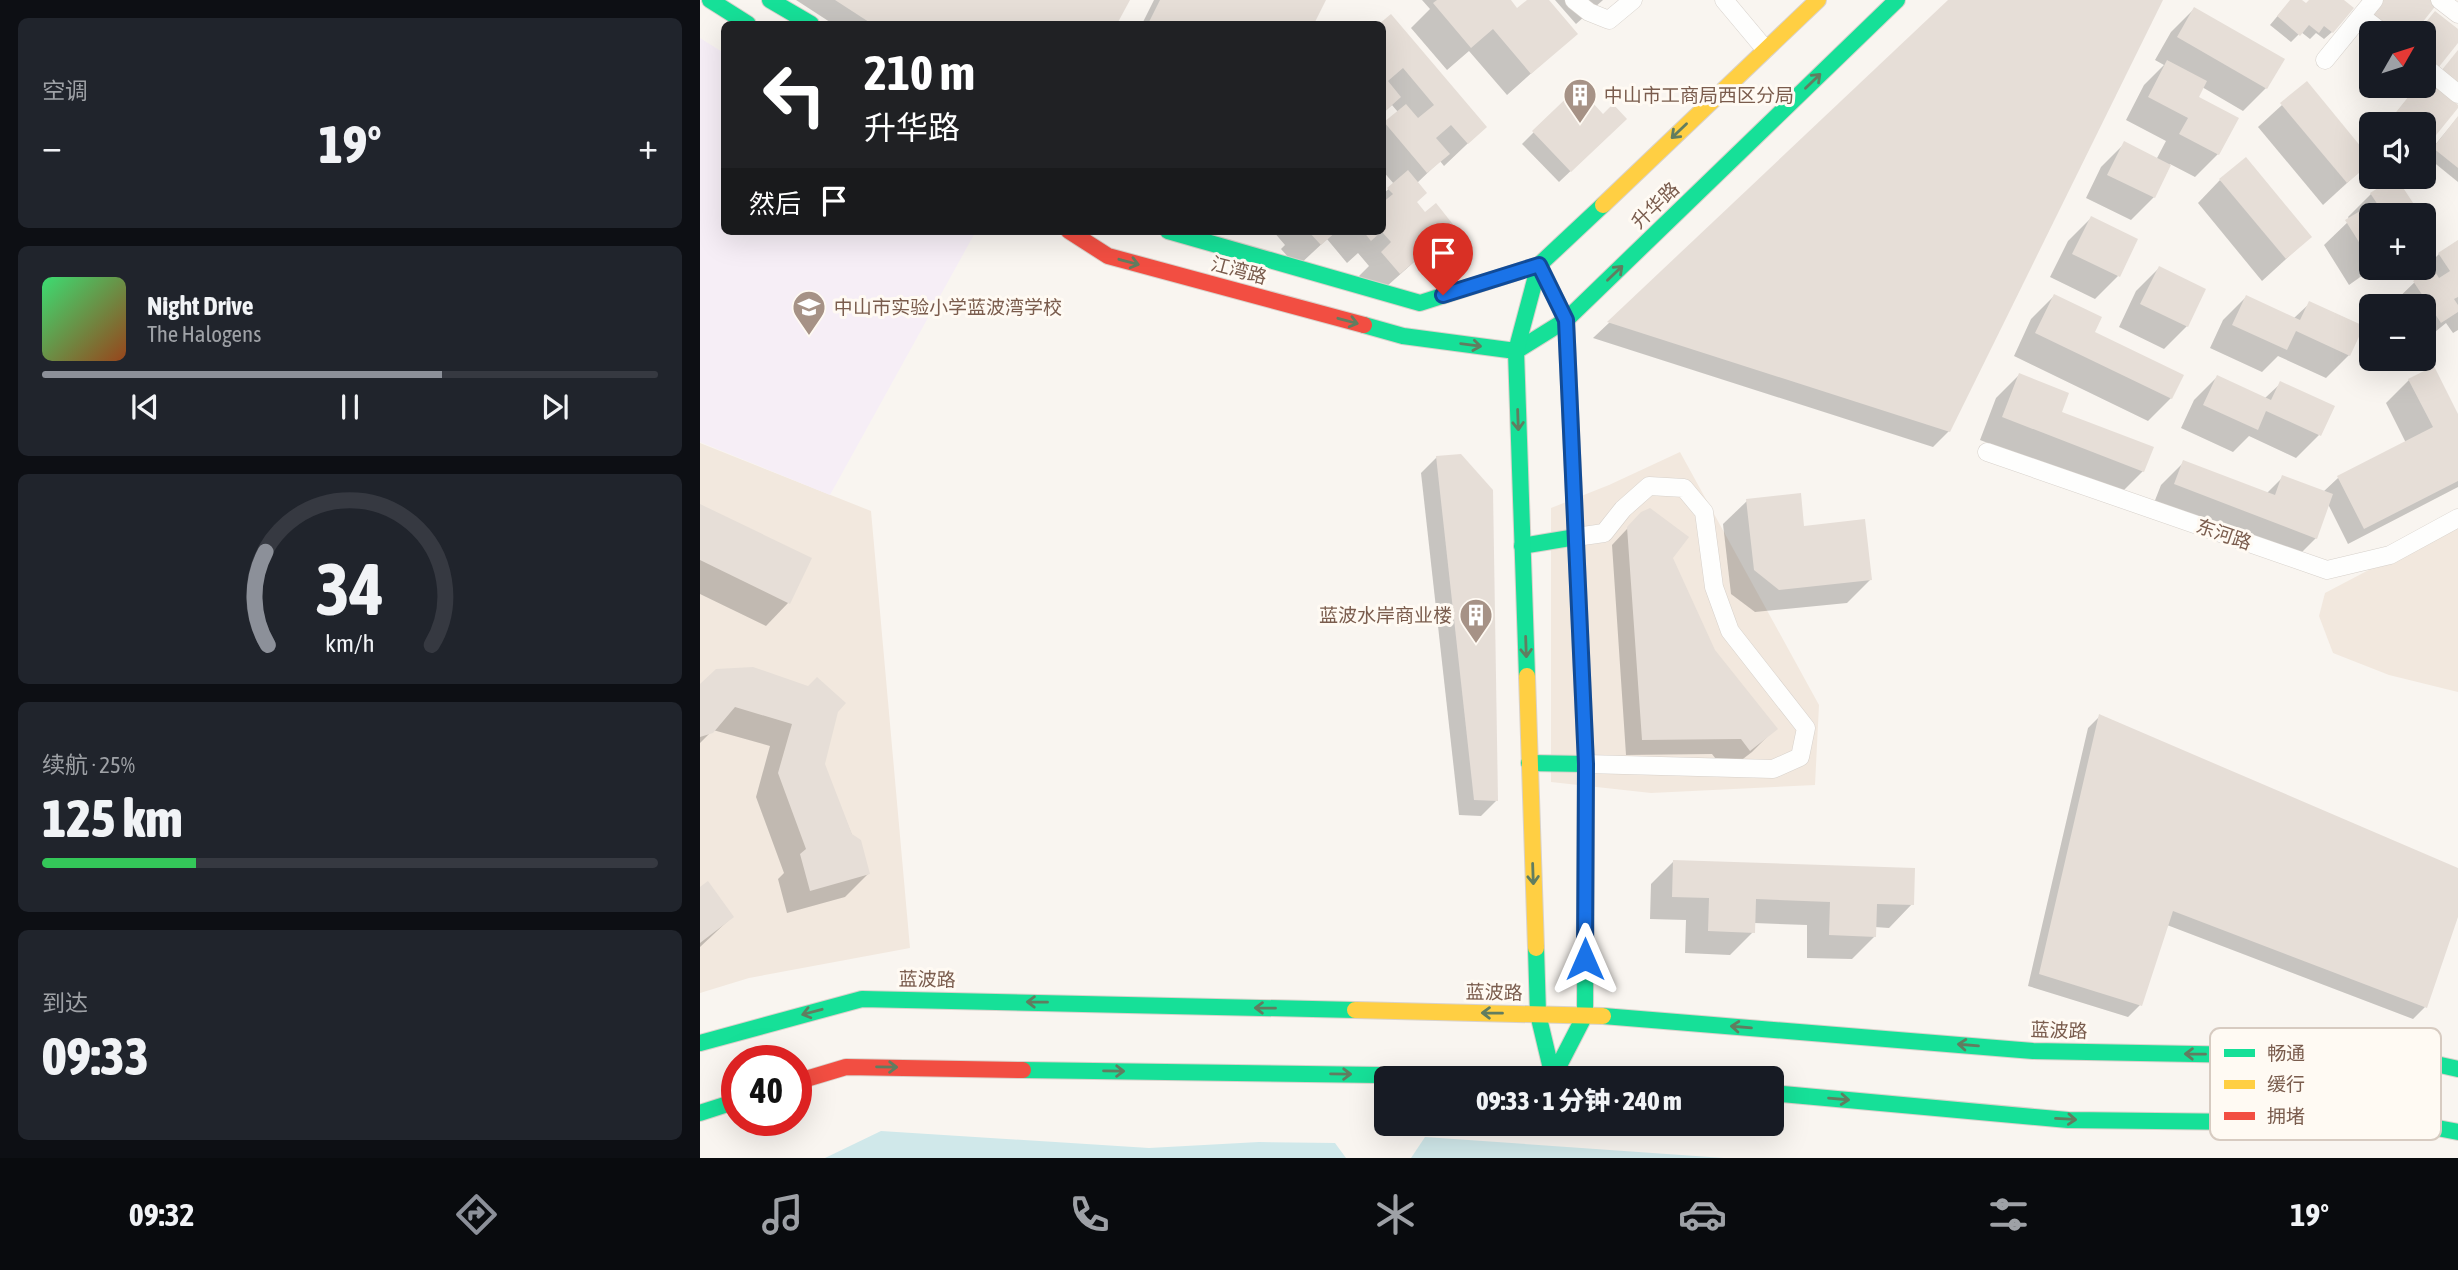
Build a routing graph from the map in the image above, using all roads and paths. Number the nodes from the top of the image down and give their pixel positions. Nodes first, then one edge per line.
1 (710, 0) edge
2 (770, 0) edge
3 (1574, 0) edge
4 (1633, 0) edge
5 (1724, 0) edge
6 (1818, 0) edge
7 (1897, 0) edge
8 (2374, 0) edge
9 (2440, 0) edge
10 (2458, 14) edge
11 (2361, 16) junction
12 (743, 21) edge
13 (806, 21) edge
14 (2367, 21) edge
15 (1765, 49) junction
16 (2325, 60) dead end
17 (2436, 76) edge
18 (2458, 94) edge
19 (1075, 235) edge
20 (1182, 235) edge
21 (1539, 265) junction
22 (1420, 303) joint
23 (1566, 320) junction
24 (1516, 352) junction
25 (1987, 452) dead end
26 (2458, 519) edge
27 (1576, 537) junction
28 (1522, 546) junction
29 (1529, 763) junction
30 (1586, 764) junction
31 (1538, 1014) junction
32 (1585, 1015) junction
33 (700, 1043) edge
34 (2210, 1054) edge
35 (1550, 1066) edge
36 (1559, 1066) edge
37 (1374, 1074) edge
38 (812, 1077) edge
39 (1784, 1094) edge
40 (721, 1106) edge
41 (700, 1113) edge
42 (2210, 1122) edge

1 - 12 street
2 - 13 street
3 - 4 street
5 - 15 street
6 - 15 street, 升华路
23 -> 7 street, 升华路
8 - 11 street
9 - 10 street
11 - 14 street
11 - 16 street
15 -> 21 street, 升华路
17 - 18 street
19 -> 24 street, 江湾路
20 - 22 street, 江湾路
21 - 22 street, 升华路
21 - 23 street
21 - 24 street
23 - 24 street, 升华路
23 - 27 street
24 -> 28 street
25 - 26 street, 东河路
27 - 28 street
27 - 30 street
27 - 30 street
28 -> 29 street
29 - 30 street
29 -> 31 street
30 - 32 street
31 - 32 street, 蓝波路
31 -> 33 street, 蓝波路
31 - 35 street
34 -> 32 street, 蓝波路
32 - 36 street
38 -> 37 street
39 -> 42 street
40 - 41 street

